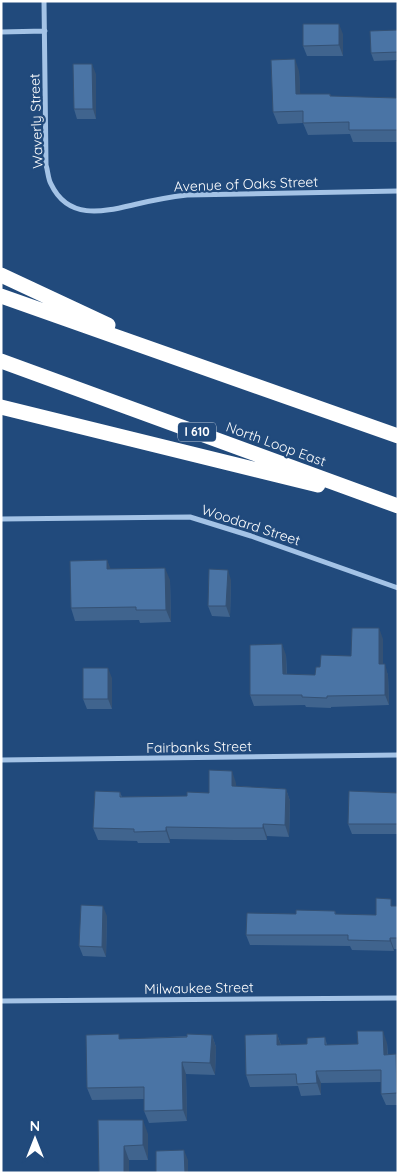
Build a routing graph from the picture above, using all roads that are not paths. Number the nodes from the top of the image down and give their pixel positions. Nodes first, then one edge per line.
1 (44, 1) edge
2 (45, 31) junction
3 (1, 32) edge
4 (398, 191) edge
5 (96, 212) joint
6 (1, 275) edge
7 (1, 296) edge
8 (1, 361) edge
9 (189, 362) junction
10 (1, 407) edge
11 (398, 436) edge
12 (395, 504) edge
13 (1, 518) edge
14 (398, 588) edge
15 (398, 755) edge
16 (1, 760) edge
17 (398, 998) edge
18 (1, 1002) edge

1 - 2 street, Waverly Street
2 - 3 street
2 - 5 street, Waverly Street
4 - 5 street, Avenue of Oaks Street
6 - 9 highway
7 - 9 highway
8 - 12 highway, North Loop East / I 610
9 - 11 highway
10 - 12 highway
13 - 14 street, Woodard Street
15 - 16 street, Fairbanks Street
17 - 18 street, Milwaukee Street

